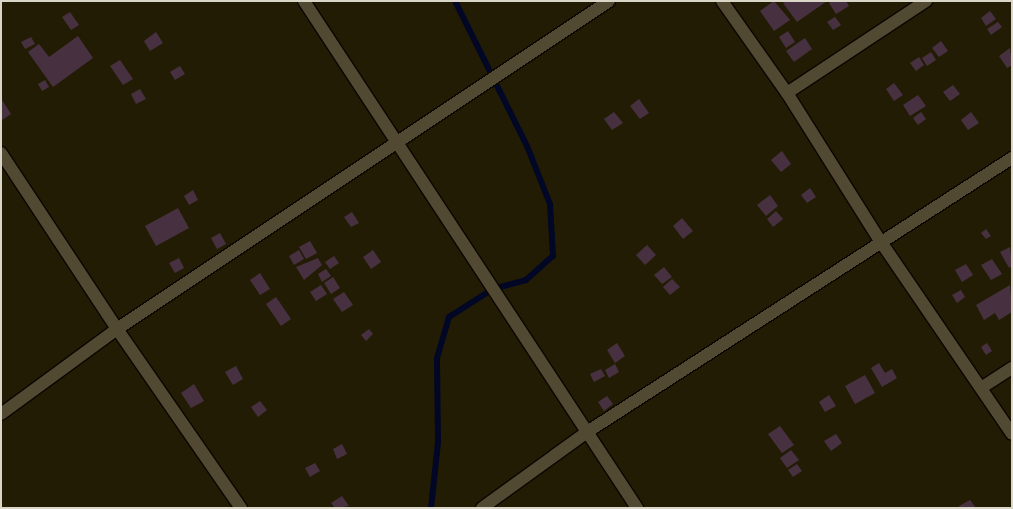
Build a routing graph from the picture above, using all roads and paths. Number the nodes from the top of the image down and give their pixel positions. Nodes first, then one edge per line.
1 (304, 1) edge
2 (609, 1) edge
3 (722, 1) edge
4 (926, 1) edge
5 (787, 93) junction
6 (397, 143) junction
7 (1, 153) edge
8 (1012, 158) edge
9 (881, 242) junction
10 (117, 329) junction
11 (1012, 368) edge
12 (981, 388) junction
13 (1, 414) edge
14 (587, 432) junction
15 (1012, 434) edge
16 (241, 508) edge
17 (482, 508) edge
18 (637, 508) edge

1 - 6 street
2 - 6 street
3 - 5 street
4 - 5 street
5 - 9 street
6 - 10 street
6 - 14 street
7 - 10 street
8 - 9 street
9 - 12 street
9 - 14 street
10 - 13 street
10 - 16 street
11 - 12 street
12 - 15 street
14 - 17 street
14 - 18 street

